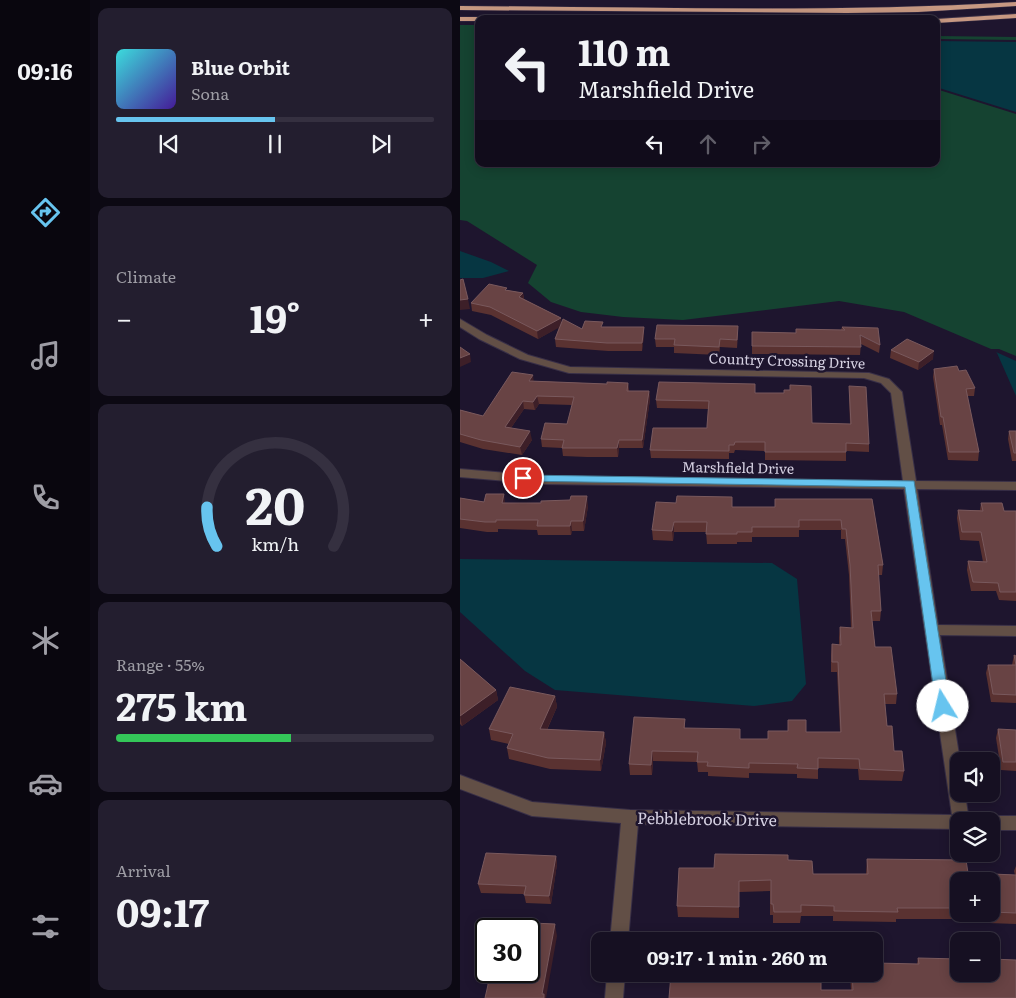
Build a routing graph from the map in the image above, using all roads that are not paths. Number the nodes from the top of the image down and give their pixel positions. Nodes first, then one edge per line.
1 (460, 0) edge
2 (1016, 4) edge
3 (460, 8) edge
4 (635, 10) junction
5 (1016, 14) edge
6 (940, 17) edge
7 (460, 18) edge
8 (475, 18) edge
9 (475, 20) edge
10 (940, 21) edge
11 (460, 322) edge
12 (460, 473) edge
13 (910, 484) junction
14 (1016, 486) edge
15 (932, 630) junction
16 (1016, 632) edge
17 (460, 782) edge
18 (959, 812) edge
19 (630, 817) junction
20 (950, 822) edge
21 (1000, 823) edge
22 (1016, 823) edge
23 (620, 932) edge
24 (615, 982) edge
25 (614, 998) edge

1 - 4 highway
2 - 4 highway
3 - 4 highway
5 - 6 highway
5 - 10 highway
7 - 8 highway
7 - 9 highway
11 - 13 street, Country Crossing Drive
12 - 13 street, Marshfield Drive
13 - 14 street, Marshfield Drive
13 - 15 street, Country Crossing Drive
15 - 16 street
15 - 18 street, Country Crossing Drive
17 - 19 street, Pebblebrook Drive
19 - 20 street, Pebblebrook Drive
19 - 23 street
21 - 22 street
24 - 25 street

